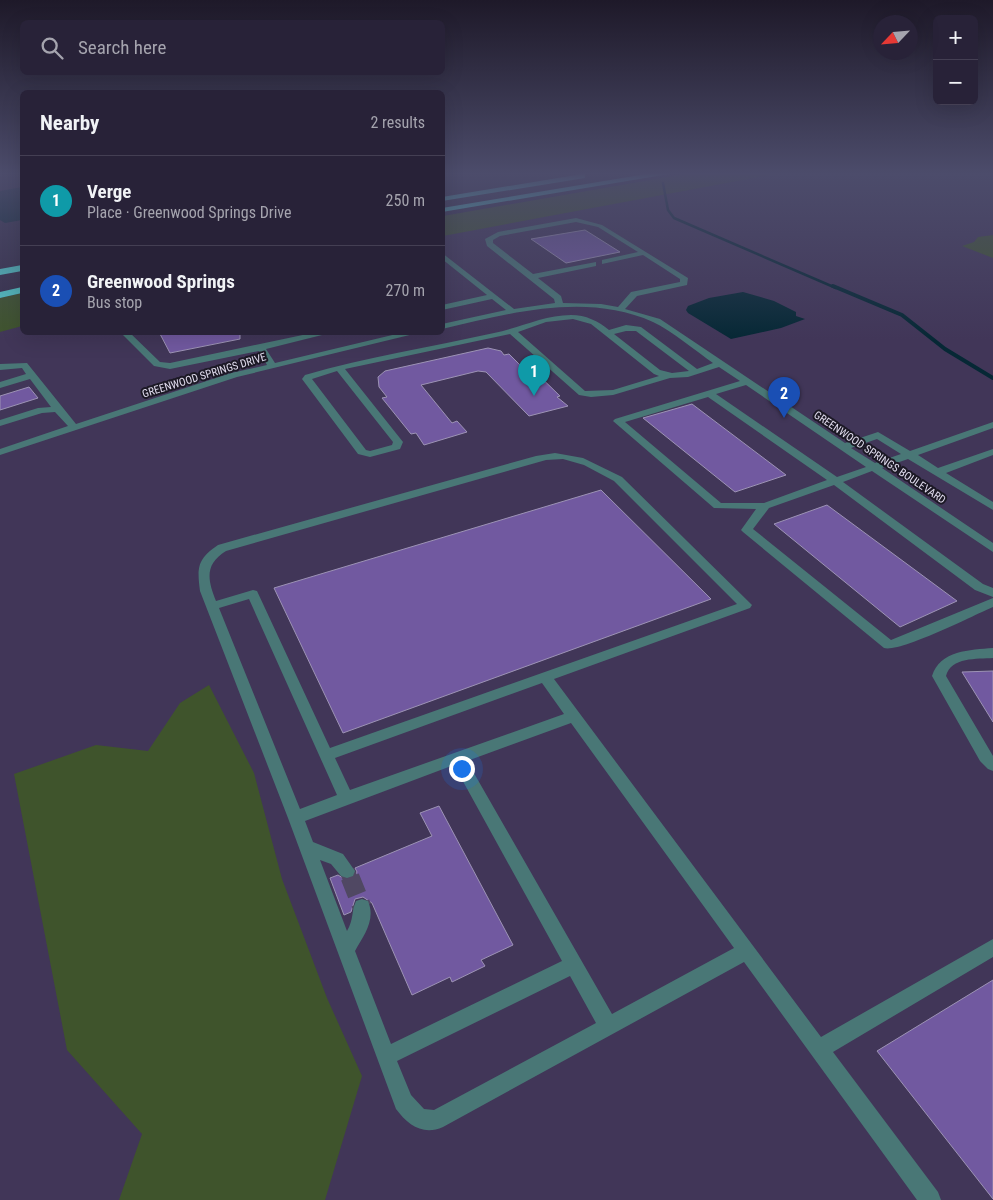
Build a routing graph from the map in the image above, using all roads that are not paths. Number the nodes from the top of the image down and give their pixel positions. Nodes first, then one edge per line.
1 (531, 228) edge
2 (603, 228) edge
3 (644, 253) junction
4 (445, 257) edge
5 (20, 262) edge
6 (605, 262) dead end
7 (593, 264) dead end
8 (0, 265) edge
9 (20, 268) edge
10 (0, 272) edge
11 (532, 277) junction
12 (20, 281) edge
13 (0, 285) edge
14 (20, 290) edge
15 (0, 294) edge
16 (493, 296) junction
17 (559, 304) junction
18 (445, 307) edge
19 (621, 309) junction
20 (512, 312) junction
21 (445, 326) edge
22 (512, 331) junction
23 (607, 333) junction
24 (127, 335) edge
25 (317, 335) edge
26 (407, 335) joint
27 (426, 335) edge
28 (260, 348) junction
29 (428, 350) junction
30 (720, 364) junction
31 (272, 366) junction
32 (0, 367) edge
33 (339, 368) junction
34 (696, 371) junction
35 (32, 375) junction
36 (666, 377) junction
37 (747, 382) junction
38 (0, 385) edge
39 (710, 394) junction
40 (58, 409) junction
41 (0, 423) edge
42 (993, 425) edge
43 (74, 427) junction
44 (843, 447) junction
45 (0, 452) edge
46 (993, 452) edge
47 (908, 454) junction
48 (873, 467) junction
49 (938, 472) junction
50 (834, 480) junction
51 (765, 506) junction
52 (993, 507) edge
53 (993, 548) edge
54 (993, 593) edge
55 (993, 602) edge
56 (212, 606) junction
57 (993, 653) edge
58 (546, 676) junction
59 (574, 716) junction
60 (327, 755) junction
61 (458, 758) junction
62 (993, 765) edge
63 (346, 798) junction
64 (296, 818) junction
65 (307, 847) junction
66 (347, 871) tunnel mouth
67 (362, 907) tunnel mouth
68 (993, 947) edge
69 (346, 950) junction
70 (747, 951) junction
71 (574, 965) junction
72 (608, 1026) junction
73 (819, 1049) junction
74 (386, 1056) junction
75 (930, 1200) edge

1 - 11 street
2 - 3 street
3 - 6 street
3 - 19 street
4 - 16 street
5 - 8 highway
7 - 11 street
9 - 10 highway
11 - 17 street
12 - 13 highway
14 - 15 highway
16 - 18 street
16 - 20 street
17 - 19 street, GREENWOOD SPRINGS BOULEVARD
17 - 20 street
19 - 30 street, GREENWOOD SPRINGS BOULEVARD
20 - 21 street
22 - 23 street
22 - 29 street
22 - 36 street
23 - 34 street
23 - 36 street
24 - 28 street
25 - 28 street
26 - 29 street
26 - 31 street, GREENWOOD SPRINGS DRIVE
27 - 29 street
28 - 31 street
29 - 33 street
30 - 34 street
30 - 37 street, GREENWOOD SPRINGS BOULEVARD
31 - 43 street, GREENWOOD SPRINGS DRIVE
32 - 35 street
33 - 33 street
34 - 36 street
35 - 38 street
35 - 40 street
37 - 39 street
37 - 44 street, GREENWOOD SPRINGS BOULEVARD
39 - 50 street
39 - 51 street
40 - 41 street
40 - 43 street
42 - 47 street
43 - 45 street, GREENWOOD SPRINGS DRIVE
44 - 47 street
44 - 48 street, GREENWOOD SPRINGS BOULEVARD
46 - 49 street
47 - 48 street
47 - 49 street
48 - 50 street
48 - 53 street, GREENWOOD SPRINGS BOULEVARD
49 - 52 street
50 - 51 street
50 - 54 street
51 - 55 street
56 - 58 street
56 - 60 street
56 - 64 street
57 - 62 street
58 - 59 street
58 - 60 street
59 - 61 street
59 - 70 street
60 - 63 street
61 - 63 street
61 - 71 street
63 - 64 street
64 - 65 street
65 - 66 street
65 - 69 street
67 - 69 street
68 - 73 street
69 - 74 street
70 - 72 street
70 - 73 street
71 - 72 street
71 - 74 street
72 - 74 street
73 - 75 street

